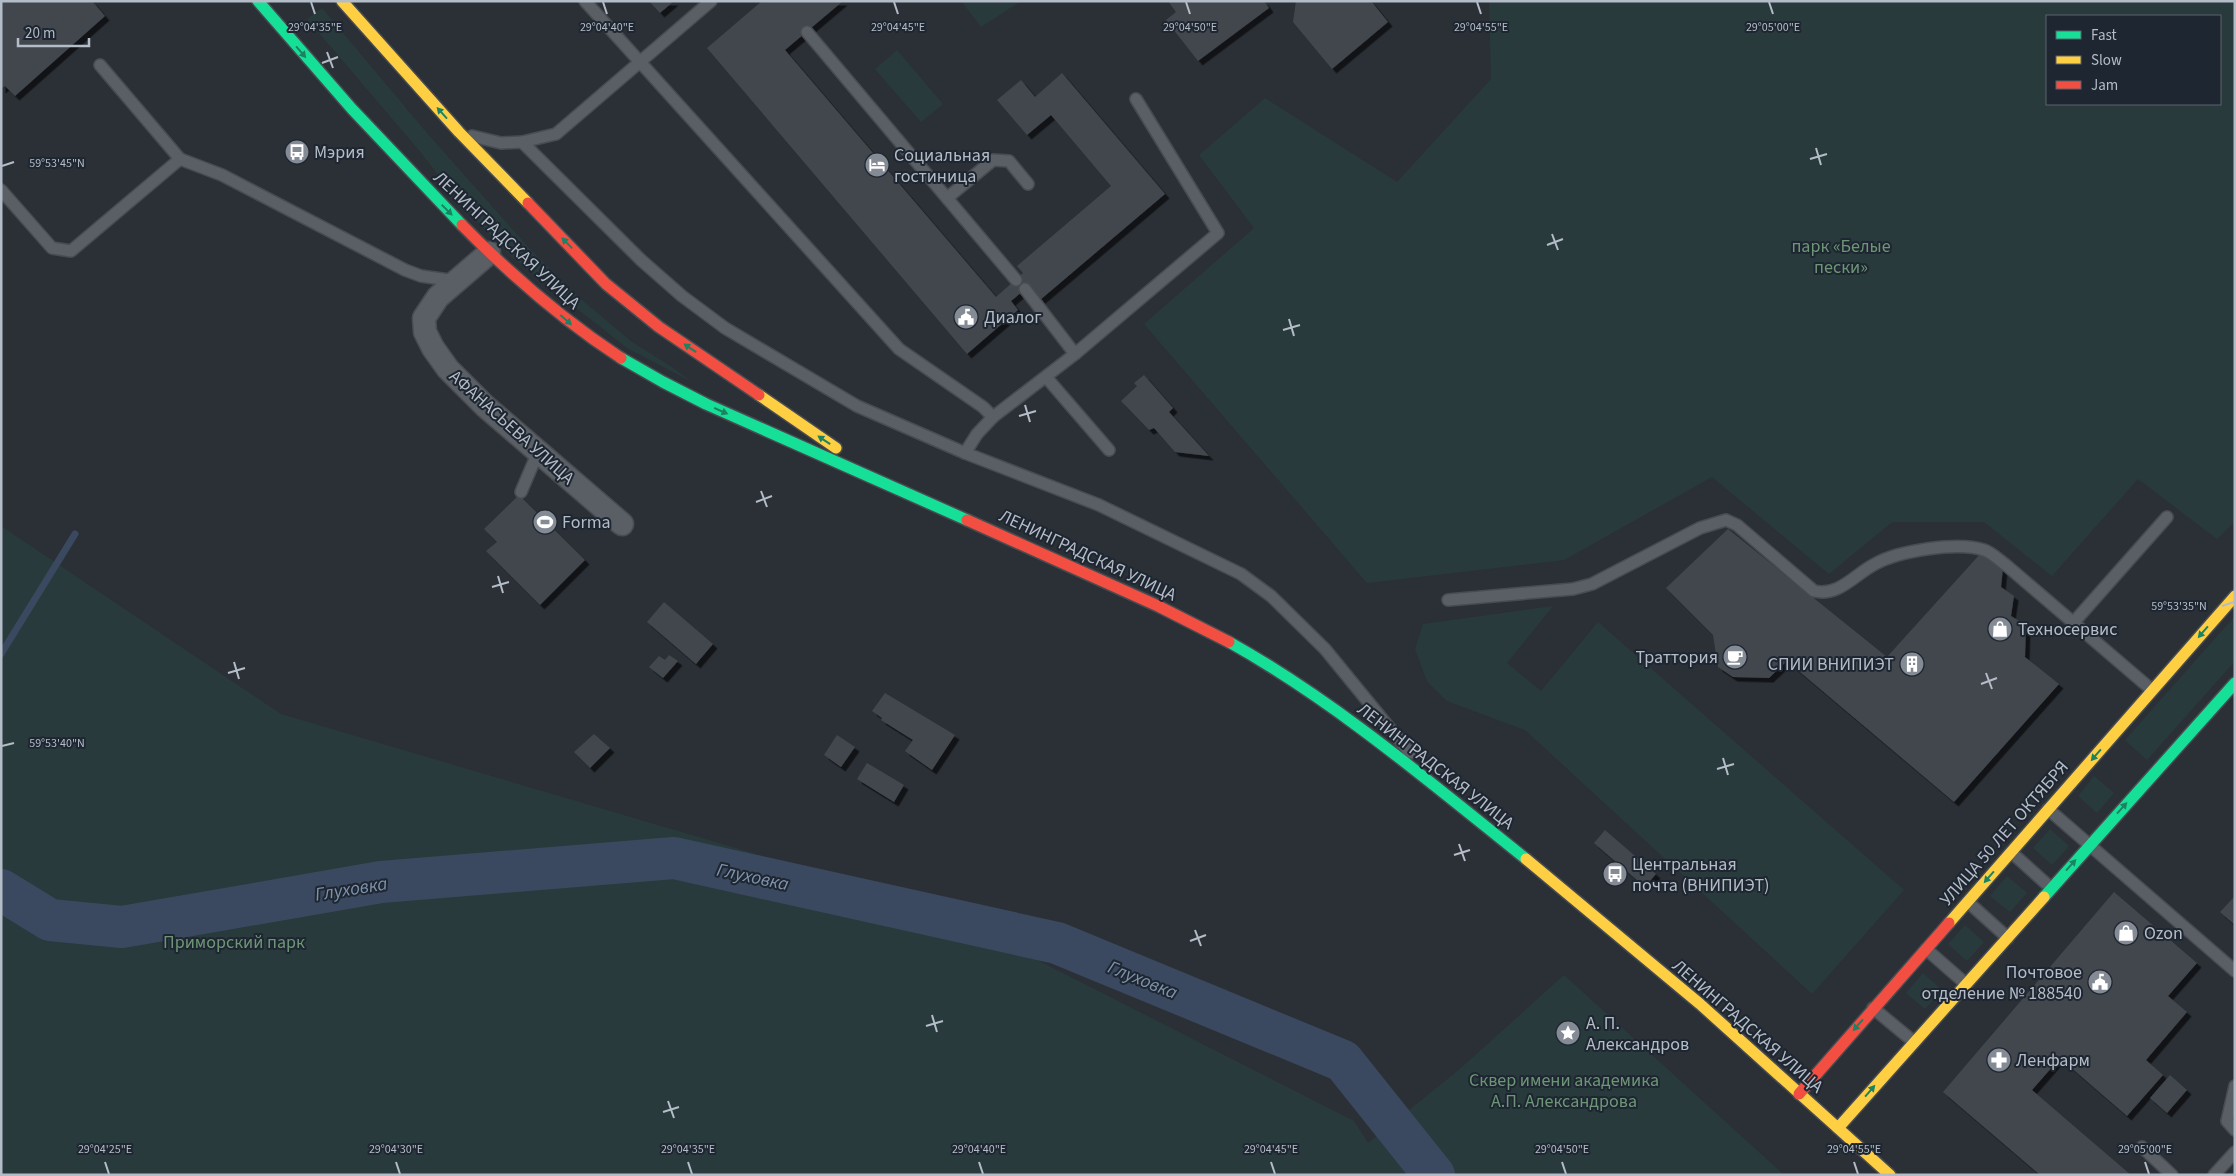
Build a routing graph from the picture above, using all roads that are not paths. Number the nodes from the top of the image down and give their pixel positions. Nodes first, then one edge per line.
1 (258, 1) edge
2 (342, 1) edge
3 (585, 1) edge
4 (711, 1) edge
5 (808, 32) dead end
6 (640, 63) junction
7 (100, 64) dead end
8 (1136, 99) dead end
9 (459, 132) junction
10 (522, 142) junction
11 (180, 159) junction
12 (1028, 184) dead end
13 (1, 190) edge
14 (947, 198) junction
15 (489, 253) junction
16 (1016, 280) dead end
17 (456, 281) junction
18 (1025, 289) dead end
19 (1075, 354) junction
20 (711, 363) junction
21 (1046, 377) junction
22 (692, 397) junction
23 (993, 417) junction
24 (1109, 450) dead end
25 (538, 452) junction
26 (965, 453) junction
27 (893, 487) junction
28 (520, 492) dead end
29 (2167, 517) dead end
30 (622, 524) dead end
31 (2235, 596) edge
32 (1448, 600) dead end
33 (2074, 622) junction
34 (2235, 683) edge
35 (2152, 690) junction
36 (1440, 790) junction
37 (2048, 809) junction
38 (2090, 845) junction
39 (2011, 852) junction
40 (2052, 888) junction
41 (1968, 902) junction
42 (2008, 938) junction
43 (1926, 949) junction
44 (2235, 971) edge
45 (1966, 984) junction
46 (1874, 1008) junction
47 (1914, 1042) junction
48 (2235, 1086) edge
49 (1799, 1094) junction
50 (1838, 1128) junction
51 (2235, 1130) edge
52 (2142, 1147) dead end
53 (2235, 1152) edge
54 (1890, 1175) edge
55 (2172, 1175) edge
56 (2214, 1175) edge

1 -> 15 main road, ЛЕНИНГРАДСКАЯ УЛИЦА
9 -> 2 main road, ЛЕНИНГРАДСКАЯ УЛИЦА
3 - 6 lane
4 - 6 lane
5 - 14 lane
6 - 10 lane
6 - 23 lane
7 - 11 lane
8 - 19 lane
9 - 10 lane
20 -> 9 main road, ЛЕНИНГРАДСКАЯ УЛИЦА
10 - 26 lane
11 - 13 lane
11 - 17 lane
12 - 14 lane
14 - 16 lane
15 - 17 street, АФАНАСЬЕВА УЛИЦА
15 -> 22 main road, ЛЕНИНГРАДСКАЯ УЛИЦА
17 - 25 street, АФАНАСЬЕВА УЛИЦА
18 - 19 lane
19 - 21 lane
20 - 22 main road
27 -> 20 main road, ЛЕНИНГРАДСКАЯ УЛИЦА
21 - 23 lane
21 - 24 lane
22 -> 27 main road, ЛЕНИНГРАДСКАЯ УЛИЦА
23 - 26 lane
25 - 28 lane
25 - 30 street, АФАНАСЬЕВА УЛИЦА
26 - 36 lane
27 - 36 main road, ЛЕНИНГРАДСКАЯ УЛИЦА
29 - 33 lane
31 -> 35 main road, УЛИЦА 50 ЛЕТ ОКТЯБРЯ
32 - 33 lane
33 - 35 lane
38 -> 34 main road
35 -> 37 main road, УЛИЦА 50 ЛЕТ ОКТЯБРЯ
36 - 49 main road, ЛЕНИНГРАДСКАЯ УЛИЦА
37 - 38 lane
37 - 39 main road, УЛИЦА 50 ЛЕТ ОКТЯБРЯ
40 -> 38 main road
38 - 44 lane
39 - 40 lane
39 -> 41 main road, УЛИЦА 50 ЛЕТ ОКТЯБРЯ
40 - 42 main road
41 - 42 lane
41 - 43 main road, УЛИЦА 50 ЛЕТ ОКТЯБРЯ
42 - 45 main road
43 - 45 lane
43 - 46 main road, УЛИЦА 50 ЛЕТ ОКТЯБРЯ
45 - 47 main road
46 - 47 lane
46 -> 49 main road, УЛИЦА 50 ЛЕТ ОКТЯБРЯ
50 -> 47 main road
48 - 51 lane
49 - 50 main road, ЛЕНИНГРАДСКАЯ УЛИЦА
50 - 54 main road, ЛЕНИНГРАДСКАЯ УЛИЦА
52 - 55 lane
53 - 56 lane

